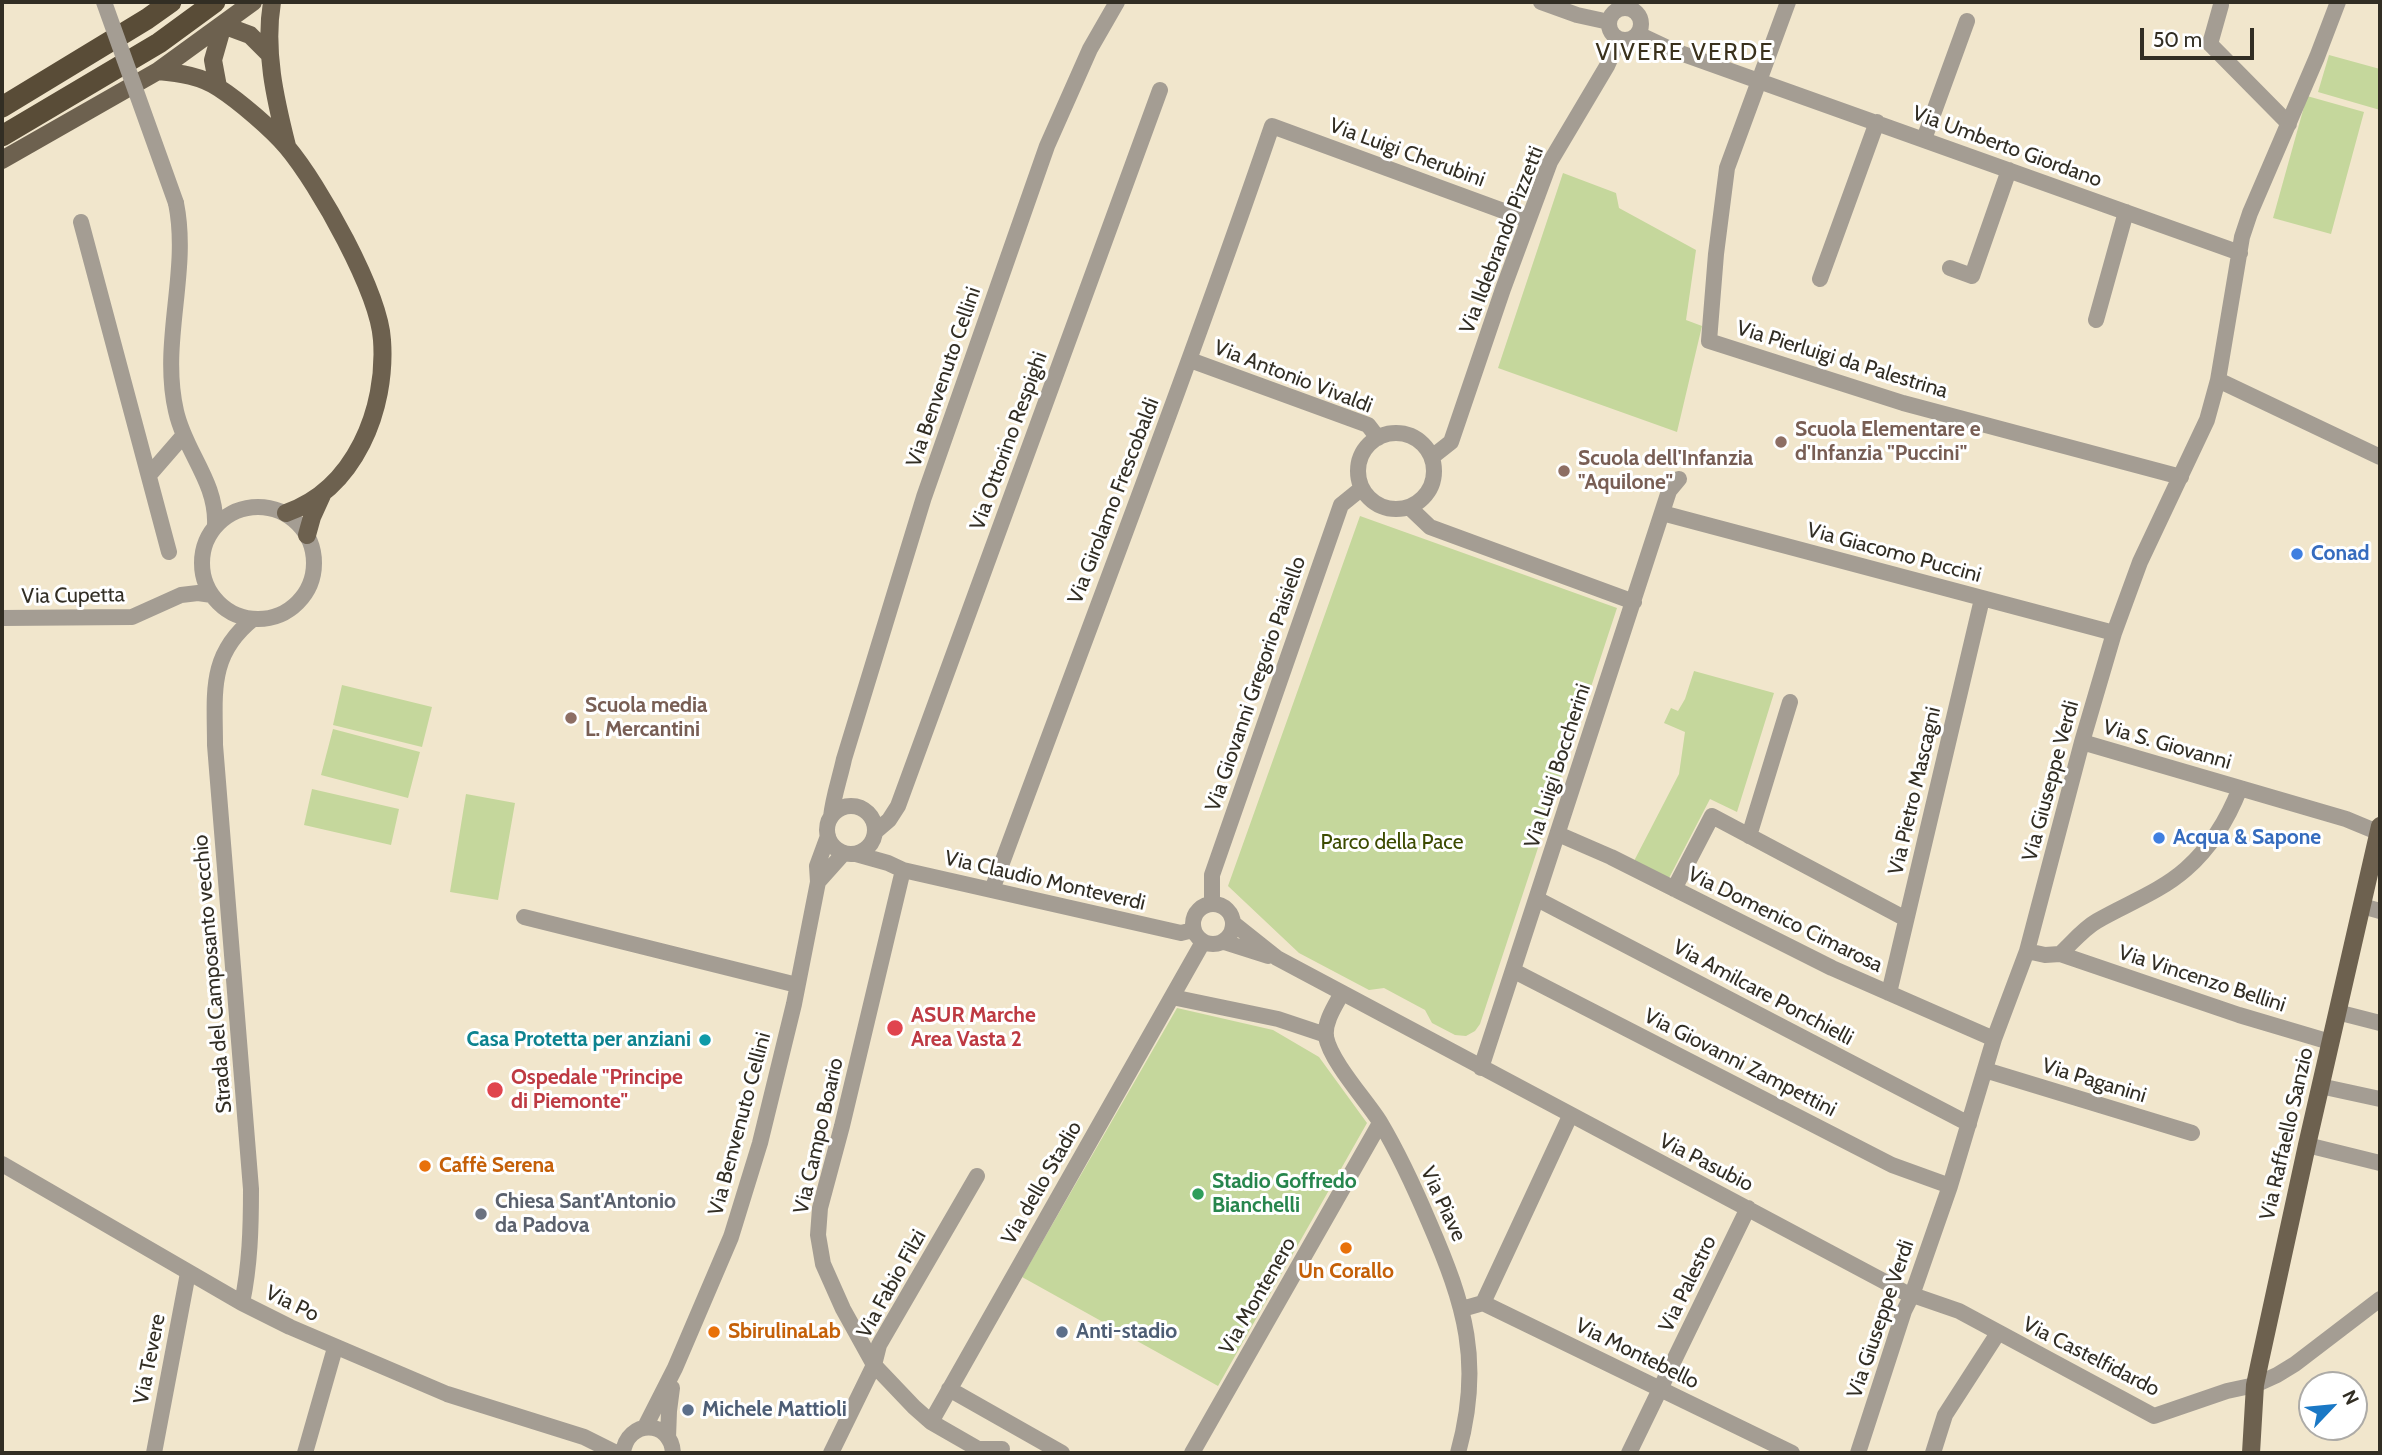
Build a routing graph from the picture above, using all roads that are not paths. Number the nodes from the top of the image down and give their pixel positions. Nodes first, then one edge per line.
1 (104, 2) edge
2 (171, 2) edge
3 (215, 2) edge
4 (253, 2) edge
5 (272, 2) edge
6 (1117, 2) edge
7 (1541, 2) edge
8 (1788, 2) edge
9 (2338, 2) edge
10 (2221, 5) dead end
11 (1638, 6) edge
12 (1967, 21) dead end
13 (1609, 22) junction
14 (223, 25) junction
15 (1638, 34) junction
16 (1619, 38) junction
17 (270, 55) junction
18 (159, 71) junction
19 (1759, 81) junction
20 (218, 87) junction
21 (1160, 90) dead end
22 (2, 107) edge
23 (1877, 122) junction
24 (2289, 124) junction
25 (1272, 126) joint
26 (2, 136) edge
27 (1924, 139) junction
28 (286, 146) junction
29 (2, 160) edge
30 (2009, 170) junction
31 (2126, 212) junction
32 (1528, 220) junction
33 (81, 222) dead end
34 (2240, 253) junction
35 (1950, 268) dead end
36 (1820, 278) dead end
37 (2096, 320) dead end
38 (1190, 360) junction
39 (2218, 380) junction
40 (183, 436) junction
41 (1378, 438) junction
42 (1432, 457) junction
43 (2380, 457) edge
44 (150, 474) junction
45 (2181, 477) junction
46 (1679, 479) dead end
47 (207, 481) junction
48 (1362, 488) junction
49 (324, 492) junction
50 (1409, 507) junction
51 (240, 509) junction
52 (286, 513) junction
53 (1662, 513) junction
54 (215, 526) junction
55 (307, 534) junction
56 (169, 552) dead end
57 (202, 571) junction
58 (181, 595) junction
59 (212, 595) junction
60 (1982, 599) junction
61 (1634, 602) junction
62 (230, 611) junction
63 (2, 618) edge
64 (253, 619) junction
65 (2114, 634) junction
66 (229, 643) junction
67 (1790, 702) dead end
68 (2082, 742) junction
69 (841, 778) junction
70 (2240, 788) junction
71 (848, 806) junction
72 (831, 817) junction
73 (874, 831) junction
74 (2380, 831) edge
75 (1558, 835) junction
76 (828, 836) junction
77 (1749, 836) junction
78 (850, 854) junction
79 (896, 866) junction
80 (818, 883) junction
81 (1674, 889) junction
82 (992, 890) junction
83 (1537, 899) junction
84 (1212, 903) junction
85 (2362, 906) junction
86 (2380, 911) edge
87 (524, 917) dead end
88 (1906, 919) junction
89 (1233, 923) junction
90 (1198, 936) junction
91 (1224, 942) junction
92 (2027, 951) junction
93 (2060, 954) junction
94 (1277, 958) junction
95 (1514, 971) junction
96 (797, 985) junction
97 (1342, 993) junction
98 (1889, 993) junction
99 (1172, 997) junction
100 (2337, 1012) junction
101 (2380, 1023) edge
102 (1326, 1035) junction
103 (1994, 1039) junction
104 (2330, 1042) junction
105 (1481, 1068) junction
106 (1985, 1070) junction
107 (2320, 1086) junction
108 (2380, 1099) edge
109 (1570, 1116) junction
110 (1380, 1123) junction
111 (1969, 1124) junction
112 (2192, 1133) dead end
113 (2306, 1145) junction
114 (2380, 1163) edge
115 (2, 1164) edge
116 (977, 1176) dead end
117 (1950, 1186) junction
118 (1748, 1208) junction
119 (188, 1273) junction
120 (1912, 1295) junction
121 (2380, 1299) edge
122 (242, 1303) junction
123 (1483, 1303) junction
124 (1462, 1309) junction
125 (1998, 1333) junction
126 (335, 1348) junction
127 (874, 1365) junction
128 (676, 1368) junction
129 (2256, 1385) junction
130 (1661, 1388) junction
131 (949, 1389) junction
132 (931, 1422) junction
133 (638, 1431) junction
134 (584, 1437) junction
135 (673, 1448) edge
136 (1854, 1451) edge
137 (1004, 1452) edge
138 (154, 1453) edge
139 (305, 1453) edge
140 (616, 1453) edge
141 (623, 1453) edge
142 (831, 1453) edge
143 (1062, 1453) edge
144 (1192, 1453) edge
145 (1458, 1453) edge
146 (1629, 1453) edge
147 (1792, 1453) edge
148 (1933, 1453) edge
149 (2251, 1453) edge

1 - 40 street, bridge
2 - 22 highway
3 - 26 highway
4 - 14 main road
5 - 17 main road
6 - 69 street, Via Benvenuto Cellini
7 - 13 street
8 - 19 street
9 - 24 street, Via Giuseppe Verdi
10 - 24 street
11 - 13 street
11 - 15 street
12 - 27 street
13 - 16 street
14 - 17 main road
14 - 18 main road
14 - 20 main road
15 - 16 street
15 - 19 street, Via Umberto Giordano
16 - 32 street, Via Ildebrando Pizzetti
17 - 28 main road
18 - 20 main road
18 - 29 main road
19 - 23 street, Via Umberto Giordano
19 - 45 street, Via Pierluigi da Palestrina
20 - 28 main road
21 - 73 street, Via Ottorino Respighi
23 - 27 street, Via Umberto Giordano
23 - 36 street
24 - 34 street, Via Giuseppe Verdi
25 - 32 street, Via Luigi Cherubini
25 - 38 street, Via Girolamo Frescobaldi
27 - 30 street, Via Umberto Giordano
28 - 49 main road
30 - 31 street, Via Umberto Giordano
30 - 35 street
31 - 34 street, Via Umberto Giordano
31 - 37 street
32 - 42 street, Via Ildebrando Pizzetti
33 - 44 street
34 - 39 street, Via Giuseppe Verdi
38 - 41 street, Via Antonio Vivaldi
38 - 82 street, Via Girolamo Frescobaldi
39 - 43 street
39 - 45 street, Via Giuseppe Verdi
40 - 44 street
40 - 47 street
41 - 42 street
41 - 48 street
42 - 50 street
44 - 56 street
45 - 65 street, Via Giuseppe Verdi
46 - 53 street, Via Luigi Boccherini
47 - 51 street
47 - 54 street
48 - 50 street
48 - 84 street, Via Giovanni Gregorio Paisiello
49 - 52 main road
49 - 55 main road
50 - 61 street
51 - 52 street
51 - 54 street
52 - 55 street
53 - 60 street, Via Giacomo Puccini
53 - 61 street, Via Luigi Boccherini
54 - 57 street
55 - 64 street
57 - 58 street, Via Cupetta
57 - 59 street
58 - 59 street, Via Cupetta
58 - 63 street, Via Cupetta
59 - 62 street
60 - 65 street, Via Giacomo Puccini
60 - 88 street, Via Pietro Mascagni
61 - 75 street, Via Luigi Boccherini
62 - 64 street
62 - 66 street, Strada del Camposanto vecchio
64 - 66 street, Strada del Camposanto vecchio
65 - 68 street, Via Giuseppe Verdi
66 - 122 street, Strada del Camposanto vecchio
67 - 77 street
68 - 70 street, Via S. Giovanni
68 - 92 street, Via Giuseppe Verdi
69 - 71 street, Via Benvenuto Cellini
69 - 72 street, Via Benvenuto Cellini
70 - 74 street, Via S. Giovanni
70 - 93 street, Via S. Giovanni
71 - 72 street
71 - 73 street
72 - 76 street
73 - 78 street
73 - 79 street
74 - 85 main road, Via Raffaello Sanzio
75 - 81 street, Via Domenico Cimarosa
75 - 83 street, Via Luigi Boccherini
76 - 78 street
76 - 80 street, Via Benvenuto Cellini
77 - 81 street
77 - 88 street
78 - 79 street, Via Claudio Monteverdi
78 - 80 street
79 - 82 street, Via Claudio Monteverdi
79 - 127 street, Via Campo Boario
80 - 96 street, Via Benvenuto Cellini
81 - 98 street, Via Domenico Cimarosa
82 - 90 street, Via Claudio Monteverdi
83 - 95 street, Via Luigi Boccherini
83 - 111 street, Via Amilcare Ponchielli
84 - 89 street
84 - 90 street
85 - 86 street
85 - 100 main road, Via Raffaello Sanzio
87 - 96 street
88 - 98 street, Via Pietro Mascagni
89 - 91 street
89 - 94 street
90 - 91 street
90 - 99 street, Via dello Stadio
91 - 94 street
92 - 93 street, Via Vincenzo Bellini
92 - 103 street, Via Giuseppe Verdi
93 - 104 street, Via Vincenzo Bellini
94 - 97 street
95 - 105 street, Via Luigi Boccherini
95 - 117 street, Via Giovanni Zampettini
96 - 128 street, Via Benvenuto Cellini
97 - 102 street
97 - 105 street
98 - 103 street, Via Domenico Cimarosa
99 - 102 street
99 - 131 street, Via dello Stadio
100 - 101 street
100 - 104 main road, Via Raffaello Sanzio
102 - 110 street, Via Piave
103 - 106 street, Via Giuseppe Verdi
104 - 107 main road, Via Raffaello Sanzio
105 - 109 street, Via Pasubio
106 - 111 street, Via Giuseppe Verdi
106 - 112 street, Via Paganini
107 - 108 street
107 - 113 main road, Via Raffaello Sanzio
109 - 118 street, Via Pasubio
109 - 123 street
110 - 124 street, Via Piave
110 - 144 street, Via Montenero
111 - 117 street, Via Giuseppe Verdi
113 - 114 street
113 - 129 main road, Via Raffaello Sanzio
115 - 119 street, Via Po
116 - 127 street, Via Fabio Filzi
117 - 120 street, Via Giuseppe Verdi
118 - 120 street, Via Pasubio
118 - 130 street, Via Palestro
119 - 122 street, Via Po
119 - 138 street, Via Tevere
120 - 125 street, Via Castelfidardo
120 - 136 street, Via Giuseppe Verdi
121 - 129 street, Via Castelfidardo
122 - 126 street, Via Po
123 - 124 street
123 - 130 street, Via Montebello
124 - 145 street, Via Piave
125 - 129 street, Via Castelfidardo
125 - 148 street
126 - 134 street, Via Po
126 - 139 street
127 - 132 street, Via Campo Boario
127 - 142 street, Via Fabio Filzi
128 - 133 street, Via Benvenuto Cellini
128 - 135 street, Via Benvenuto Cellini
129 - 149 main road, Via Raffaello Sanzio
130 - 146 street, Via Palestro
130 - 147 street, Via Montebello
131 - 132 street, Via dello Stadio
131 - 143 street
132 - 137 street, Via Campo Boario
133 - 134 street, Via Po
133 - 135 street
133 - 141 street, Via Benvenuto Cellini
134 - 140 street, Via Po

